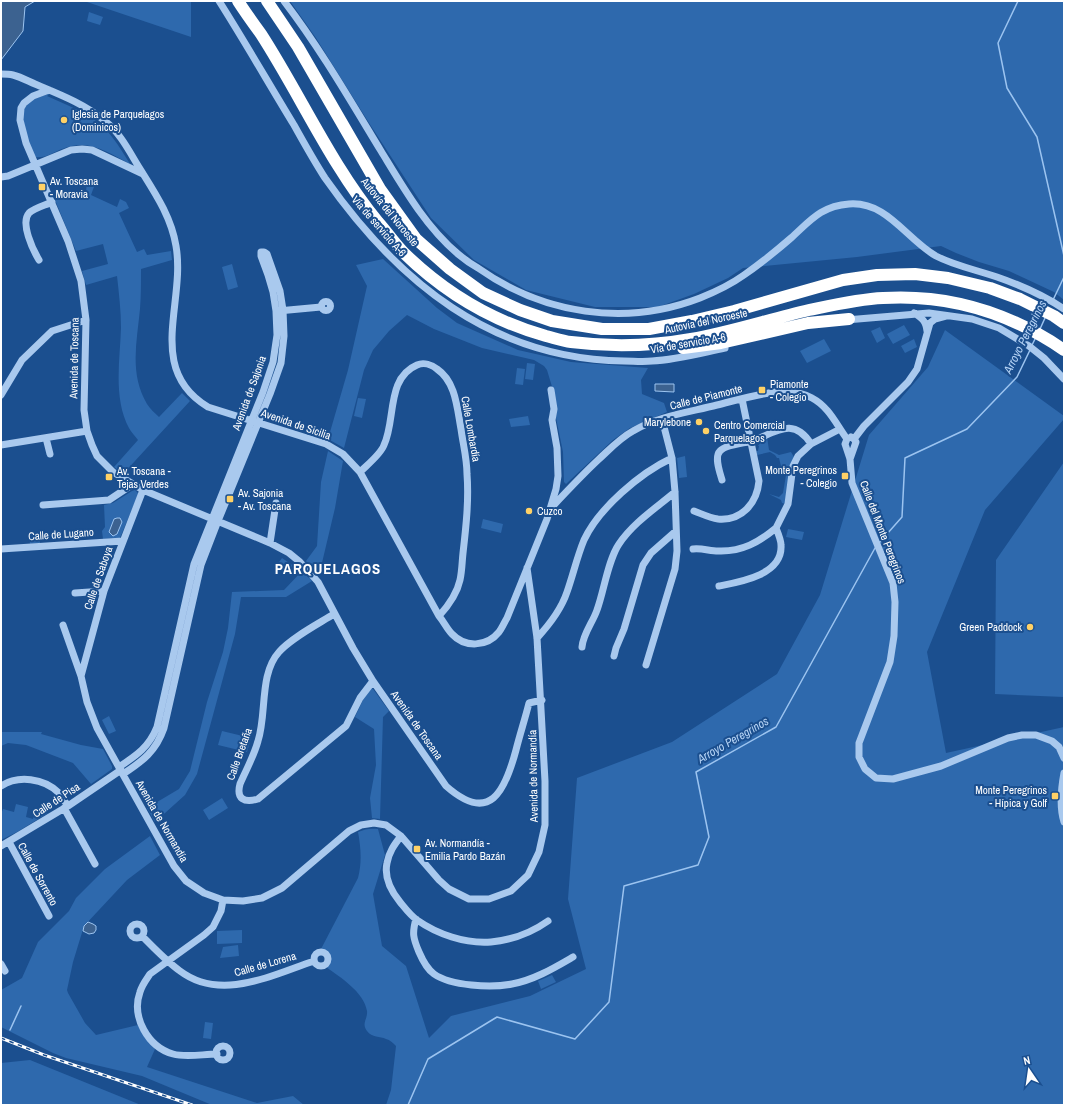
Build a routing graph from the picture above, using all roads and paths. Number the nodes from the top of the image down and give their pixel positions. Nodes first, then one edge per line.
1 (219, 1) edge
2 (238, 1) edge
3 (266, 1) edge
4 (284, 1) edge
5 (1, 74) edge
6 (49, 90) junction
7 (36, 165) junction
8 (143, 174) junction
9 (1, 177) edge
10 (52, 202) junction
11 (40, 260) dead end
12 (321, 307) dead end
13 (1064, 309) edge
14 (280, 310) junction
15 (914, 313) junction
16 (950, 315) junction
17 (849, 319) junction
18 (86, 320) junction
19 (1064, 323) edge
20 (927, 333) junction
21 (569, 342) junction
22 (1064, 350) edge
23 (1064, 379) edge
24 (551, 390) dead end
25 (1, 395) edge
26 (742, 399) junction
27 (662, 419) junction
28 (254, 422) junction
29 (840, 429) junction
30 (87, 431) junction
31 (46, 438) junction
32 (752, 441) junction
33 (850, 443) junction
34 (811, 444) junction
35 (1, 445) edge
36 (50, 454) dead end
37 (672, 458) junction
38 (360, 472) junction
39 (722, 480) dead end
40 (133, 484) junction
41 (572, 484) junction
42 (556, 489) junction
43 (143, 490) junction
44 (675, 492) junction
45 (276, 503) dead end
46 (43, 505) dead end
47 (550, 510) junction
48 (694, 511) dead end
49 (215, 520) junction
50 (776, 528) junction
51 (676, 531) junction
52 (123, 541) junction
53 (270, 543) junction
54 (1, 549) edge
55 (693, 549) dead end
56 (527, 568) junction
57 (719, 586) dead end
58 (104, 591) junction
59 (75, 592) dead end
60 (334, 614) junction
61 (439, 616) junction
62 (63, 625) dead end
63 (537, 638) junction
64 (582, 647) dead end
65 (614, 656) dead end
66 (646, 665) dead end
67 (81, 676) junction
68 (373, 682) junction
69 (542, 700) junction
70 (1064, 758) edge
71 (121, 770) junction
72 (1064, 774) edge
73 (1, 786) edge
74 (66, 807) junction
75 (1064, 822) edge
76 (401, 836) junction
77 (9, 842) junction
78 (1, 846) edge
79 (95, 864) dead end
80 (223, 900) junction
81 (49, 916) dead end
82 (416, 919) junction
83 (548, 921) dead end
84 (142, 936) dead end
85 (573, 957) dead end
86 (167, 961) junction
87 (314, 961) dead end
88 (217, 1054) dead end

1 - 17 street, Vía de servicio A-6
2 - 21 highway, Autovía del Noroeste
3 - 19 highway, Autovía del Noroeste
4 - 13 street
5 - 6 street, Avenida de Sicilia
6 - 7 street, Avenida de Toscana
6 - 8 street, Avenida de Sicilia
7 - 8 street
7 - 9 street
7 - 10 street, Avenida de Toscana
8 - 28 street, Avenida de Sicilia
10 - 11 street
10 - 18 street, Avenida de Toscana
12 - 14 street
14 - 14 street, Avenida de Sajonia
14 - 28 street, Avenida de Sajonia
15 - 16 street, Vía de servicio A-6
15 - 17 street, Vía de servicio A-6
15 - 20 street
16 - 20 street
16 - 23 street, Vía de servicio A-6
17 - 21 highway
18 - 25 street
18 - 30 street, Avenida de Toscana
20 - 33 street
21 - 22 highway, Autovía del Noroeste
24 - 42 street, Avenida de Sicilia
26 - 27 street, Calle de Piamonte
26 - 29 street, Calle de Piamonte
26 - 32 street
27 - 37 street
27 - 41 street, Calle de Piamonte
28 - 38 street, Avenida de Sicilia
28 - 49 street, Avenida de Sajonia
29 - 33 street, Calle de Piamonte
29 - 34 street
30 - 31 street
30 - 40 street, Avenida de Toscana
31 - 35 street
31 - 36 street
32 - 34 street
32 - 39 street
32 - 48 street
33 - 70 street, Calle del Monte Peregrinos
34 - 50 street
37 - 44 street
37 - 63 street
38 - 61 street, Avenida de Sicilia
38 - 61 street, Calle Lombardía
40 - 43 street, Avenida de Toscana
40 - 46 street
41 - 42 street, Calle de Piamonte
41 - 47 street, Calle de Piamonte
42 - 47 street, Avenida de Sicilia
43 - 49 street, Avenida de Toscana
43 - 52 street, Calle de Saboya
44 - 51 street
44 - 64 street
45 - 53 street
47 - 56 street, Avenida de Sicilia
49 - 53 street, Avenida de Toscana
49 - 71 street, Avenida de Sajonia
50 - 55 street
50 - 57 street
51 - 65 street
51 - 66 street
52 - 54 street, Calle de Lugano
52 - 58 street, Calle de Saboya
53 - 60 street, Avenida de Toscana
56 - 61 street, Avenida de Sicilia
56 - 63 street, Avenida de Normandía
58 - 59 street
58 - 67 street, Calle de Saboya
60 - 68 street, Avenida de Toscana
60 - 68 street, Calle Bretaña
62 - 67 street, Calle de Saboya
63 - 69 street, Avenida de Normandía
67 - 71 street, Calle de Saboya
68 - 69 street, Avenida de Toscana
69 - 76 street, Avenida de Normandía
71 - 74 street, Calle de Pisa
71 - 80 street, Avenida de Normandía
72 - 75 street
73 - 74 street
74 - 77 street, Calle de Pisa
74 - 79 street
76 - 80 street, Avenida de Normandía
76 - 82 street
77 - 78 street, Calle de Pisa
77 - 81 street, Calle de Sorrento
80 - 86 street
82 - 83 street
82 - 85 street
84 - 86 street, Calle de Lorena
86 - 87 street, Calle de Lorena
86 - 88 street

